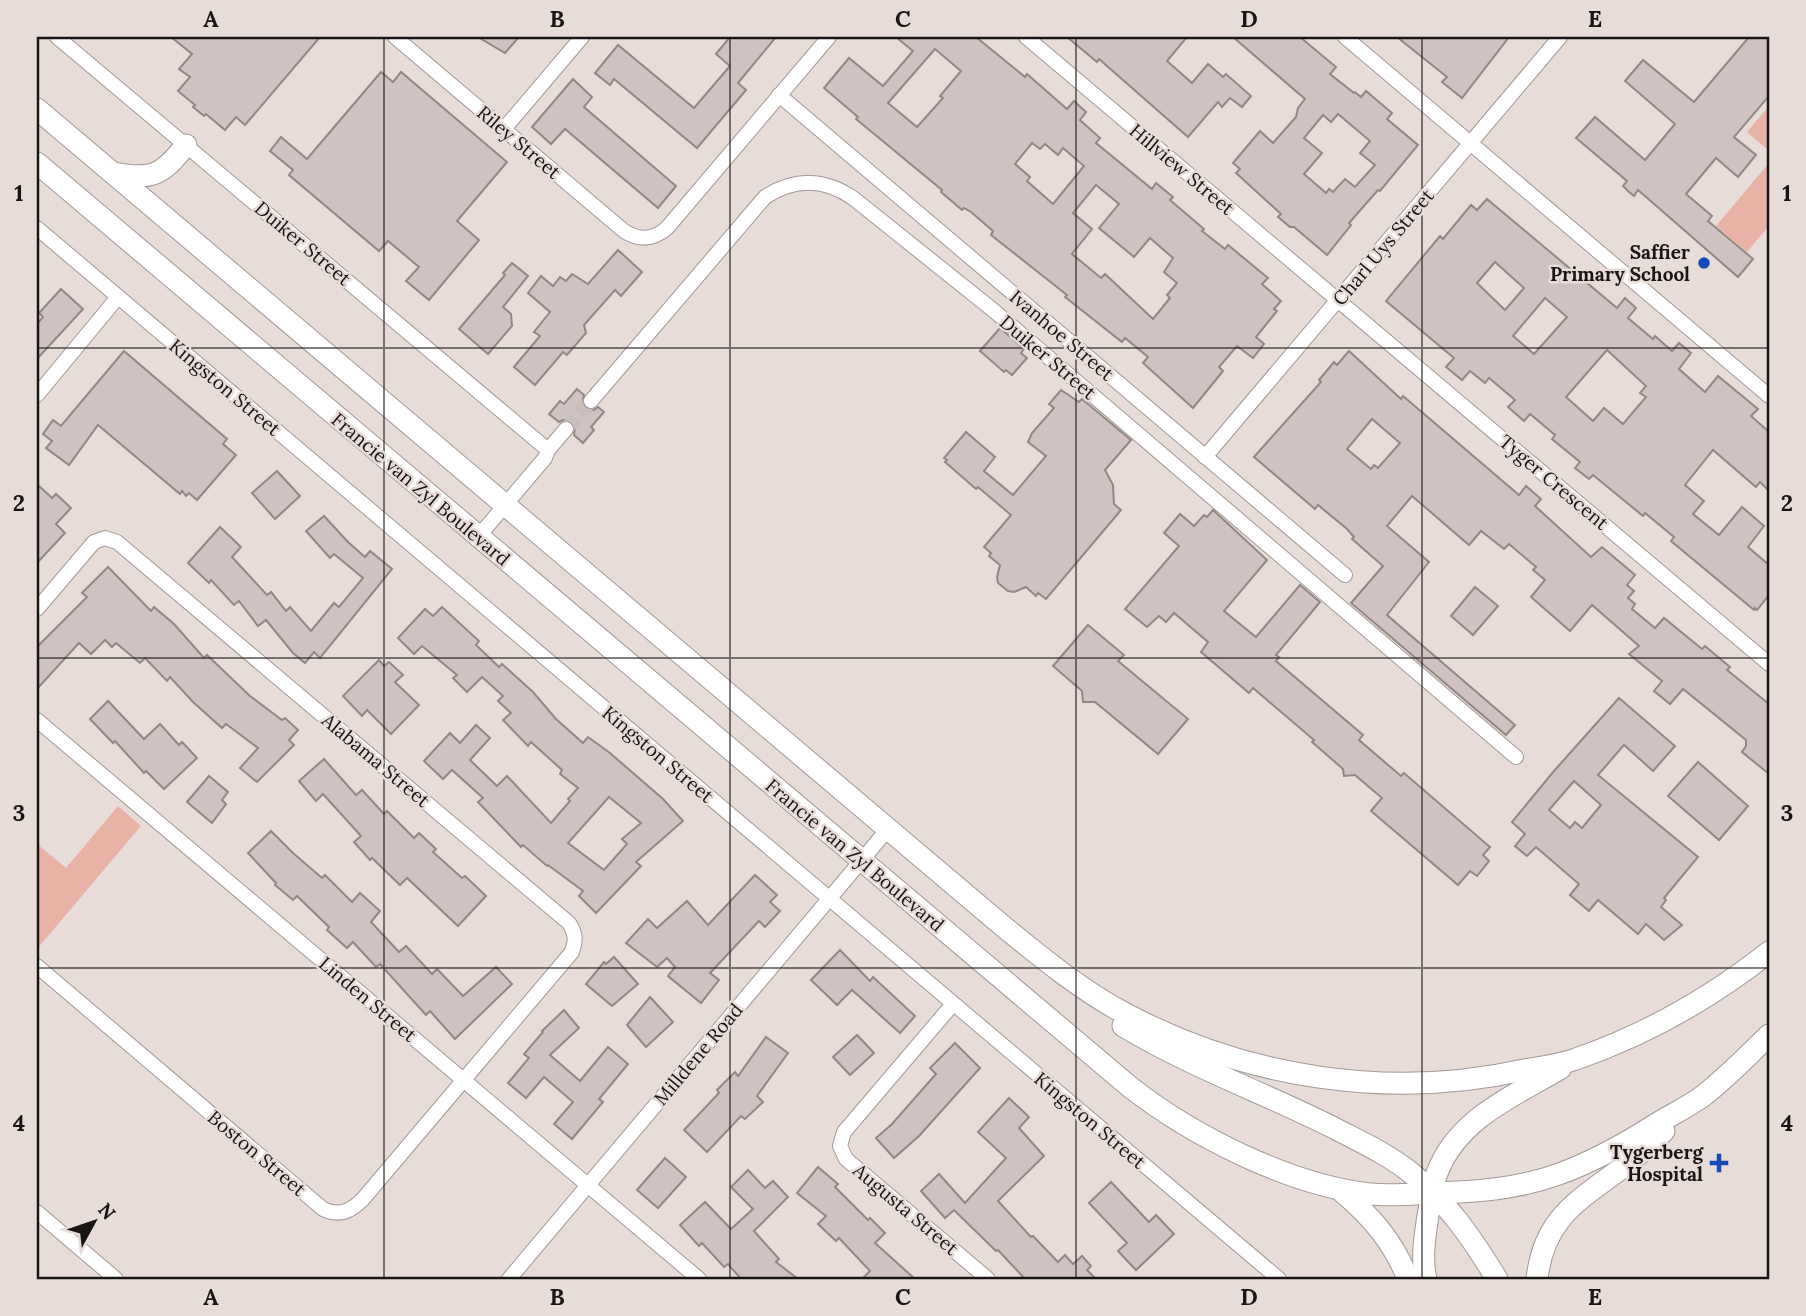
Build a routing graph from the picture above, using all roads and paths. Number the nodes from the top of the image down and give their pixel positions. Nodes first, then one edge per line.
1 (57, 37) edge
2 (395, 37) edge
3 (582, 37) edge
4 (829, 37) edge
5 (1026, 37) edge
6 (1345, 37) edge
7 (1560, 37) edge
8 (779, 95) junction
9 (37, 109) edge
10 (504, 130) junction
11 (1470, 143) junction
12 (186, 145) junction
13 (37, 163) edge
14 (111, 172) junction
15 (37, 228) edge
16 (118, 297) junction
17 (1339, 300) junction
18 (37, 396) edge
19 (1769, 396) edge
20 (591, 401) tunnel mouth
21 (566, 429) tunnel mouth
22 (548, 450) junction
23 (1205, 457) junction
24 (505, 505) junction
25 (478, 537) junction
26 (1345, 575) dead end
27 (37, 609) edge
28 (1769, 664) edge
29 (37, 720) edge
30 (1516, 757) dead end
31 (888, 829) junction
32 (861, 860) junction
33 (829, 899) junction
34 (1004, 928) junction
35 (1769, 952) edge
36 (37, 966) edge
37 (953, 1004) junction
38 (1769, 1035) edge
39 (1574, 1060) junction
40 (464, 1080) junction
41 (1702, 1097) junction
42 (588, 1186) junction
43 (1339, 1189) junction
44 (1432, 1193) junction
45 (37, 1212) edge
46 (116, 1279) edge
47 (509, 1279) edge
48 (699, 1279) edge
49 (988, 1279) edge
50 (1279, 1279) edge
51 (1408, 1279) edge
52 (1426, 1279) edge
53 (1497, 1279) edge
54 (1537, 1279) edge

1 - 12 street, Duiker Street
2 - 10 street, Riley Street
3 - 10 street
4 - 8 street
5 - 17 street, Hillview Street
6 - 11 street
7 - 11 street, Charl Uys Street
8 - 10 street, Riley Street
8 - 23 street, Ivanhoe Street
9 - 14 main road, Francie van Zyl Boulevard
11 - 17 street, Charl Uys Street
11 - 19 street
12 - 14 main road
12 - 22 street, Duiker Street
13 - 25 main road, Francie van Zyl Boulevard
14 - 24 main road, Francie van Zyl Boulevard
15 - 16 street, Kingston Street
16 - 18 street
16 - 33 street, Kingston Street
17 - 23 street, Charl Uys Street
17 - 28 street, Tyger Crescent
20 - 30 street, Duiker Street
21 - 22 street
22 - 24 street
23 - 26 street, Ivanhoe Street
24 - 25 street
24 - 31 main road, Francie van Zyl Boulevard
25 - 32 main road, Francie van Zyl Boulevard
27 - 40 street, Alabama Street
29 - 40 street, Linden Street
31 - 32 street, Milldene Road
31 - 34 main road, Francie van Zyl Boulevard
32 - 33 street, Milldene Road
32 - 43 main road, Francie van Zyl Boulevard
33 - 37 street, Kingston Street
33 - 42 street, Milldene Road
34 - 39 main road, Francie van Zyl Boulevard
34 - 44 main road
35 - 39 main road, Francie van Zyl Boulevard
36 - 40 street, Boston Street
37 - 49 street, Augusta Street
37 - 50 street, Kingston Street
38 - 41 main road, Francie van Zyl Boulevard
39 - 44 main road
40 - 42 street, Linden Street
41 - 44 main road, Francie van Zyl Boulevard
41 - 54 main road
42 - 47 street, Milldene Road
42 - 48 street, Linden Street
43 - 44 main road, Francie van Zyl Boulevard
43 - 51 main road
44 - 52 main road
44 - 53 main road
45 - 46 street

